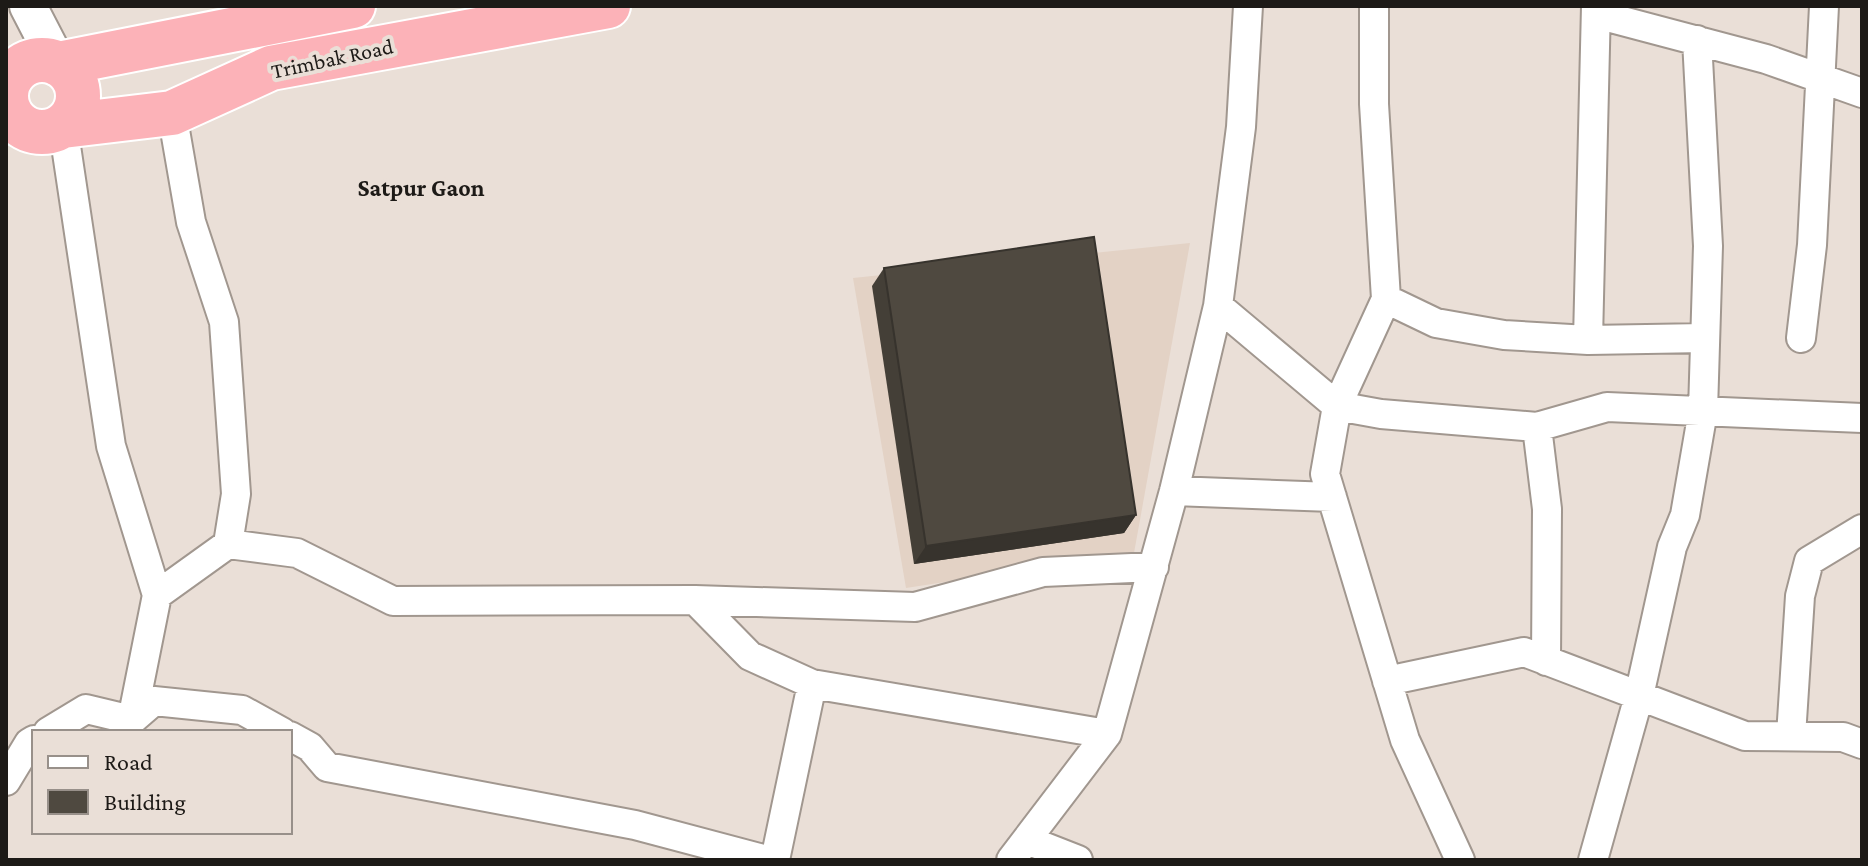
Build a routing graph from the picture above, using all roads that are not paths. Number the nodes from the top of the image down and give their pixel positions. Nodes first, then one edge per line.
1 (28, 6) edge
2 (353, 6) edge
3 (608, 6) edge
4 (1248, 6) edge
5 (1374, 6) edge
6 (1824, 6) edge
7 (1596, 10) edge
8 (1697, 40) junction
9 (58, 64) junction
10 (1821, 78) junction
11 (8, 81) edge
12 (1862, 93) edge
13 (172, 113) junction
14 (37, 136) edge
15 (1386, 299) junction
16 (1218, 306) junction
17 (1705, 338) junction
18 (1801, 338) dead end
19 (1588, 340) junction
20 (1337, 406) junction
21 (1703, 411) junction
22 (1862, 418) edge
23 (1537, 427) junction
24 (1174, 491) junction
25 (1332, 497) junction
26 (1862, 529) edge
27 (228, 544) junction
28 (1154, 567) junction
29 (157, 595) junction
30 (695, 600) junction
31 (1546, 661) junction
32 (1387, 681) junction
33 (812, 684) junction
34 (1639, 696) junction
35 (132, 720) junction
36 (51, 730) edge
37 (278, 730) edge
38 (1107, 734) junction
39 (1791, 736) junction
40 (292, 737) edge
41 (32, 741) edge
42 (1862, 744) edge
43 (6, 781) edge
44 (1019, 850) edge
45 (767, 860) edge
46 (775, 860) edge
47 (1078, 860) edge
48 (1460, 860) edge
49 (1593, 860) edge

1 - 9 street
2 - 9 highway
3 - 13 highway, Trimbak Road
4 - 16 street
5 - 15 street
6 - 10 street
7 - 8 street
7 - 19 street
8 - 10 street
8 - 17 street
9 - 11 highway
9 - 14 highway
10 - 12 street
10 - 18 street
11 - 14 highway
13 - 14 highway, Trimbak Road
13 - 27 street
14 - 29 street
15 - 19 street
15 - 20 street
16 - 20 street
16 - 24 street
17 - 19 street
17 - 21 street
20 - 23 street
20 - 25 street
21 - 22 street
21 - 23 street
21 - 34 street
23 - 31 street
24 - 25 street
24 - 28 street
25 - 32 street
26 - 39 street
27 - 29 street
27 - 30 street
28 - 30 street
28 - 38 street
29 - 35 street
30 - 33 street
31 - 32 street
31 - 34 street
32 - 48 street
33 - 38 street
33 - 46 street
34 - 39 street
34 - 49 street
35 - 36 street
35 - 37 street
38 - 44 street
39 - 42 street
40 - 45 street
41 - 43 street
44 - 47 street

